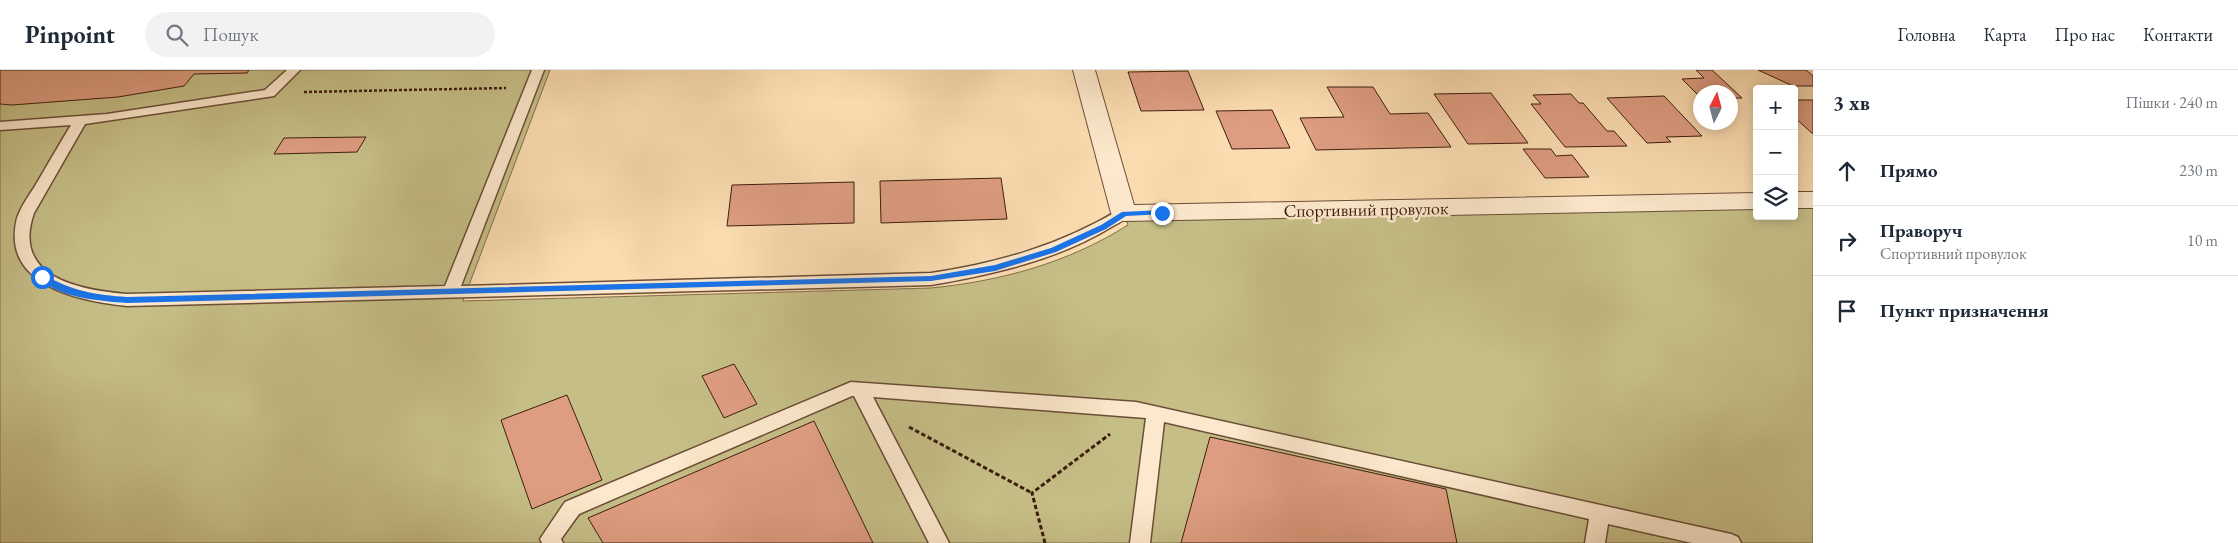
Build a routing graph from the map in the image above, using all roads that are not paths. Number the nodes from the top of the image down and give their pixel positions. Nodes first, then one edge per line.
1 (294, 70) edge
2 (538, 70) edge
3 (1084, 70) edge
4 (81, 120) junction
5 (0, 126) edge
6 (1798, 200) edge
7 (1813, 200) edge
8 (1753, 201) edge
9 (1124, 213) junction
10 (451, 292) junction
11 (863, 397) junction
12 (1148, 412) junction
13 (1600, 514) junction
14 (553, 543) edge
15 (939, 543) edge
16 (1140, 543) edge
17 (1595, 543) edge
18 (1731, 543) edge

1 - 4 lane
2 - 10 lane
3 - 9 street
4 - 5 lane
4 - 10 lane
6 - 7 street
8 - 9 street, Спортивний провулок
9 - 10 lane
11 - 12 lane
11 - 14 lane
11 - 15 lane
12 - 13 lane
12 - 16 lane
13 - 17 lane
13 - 18 lane

